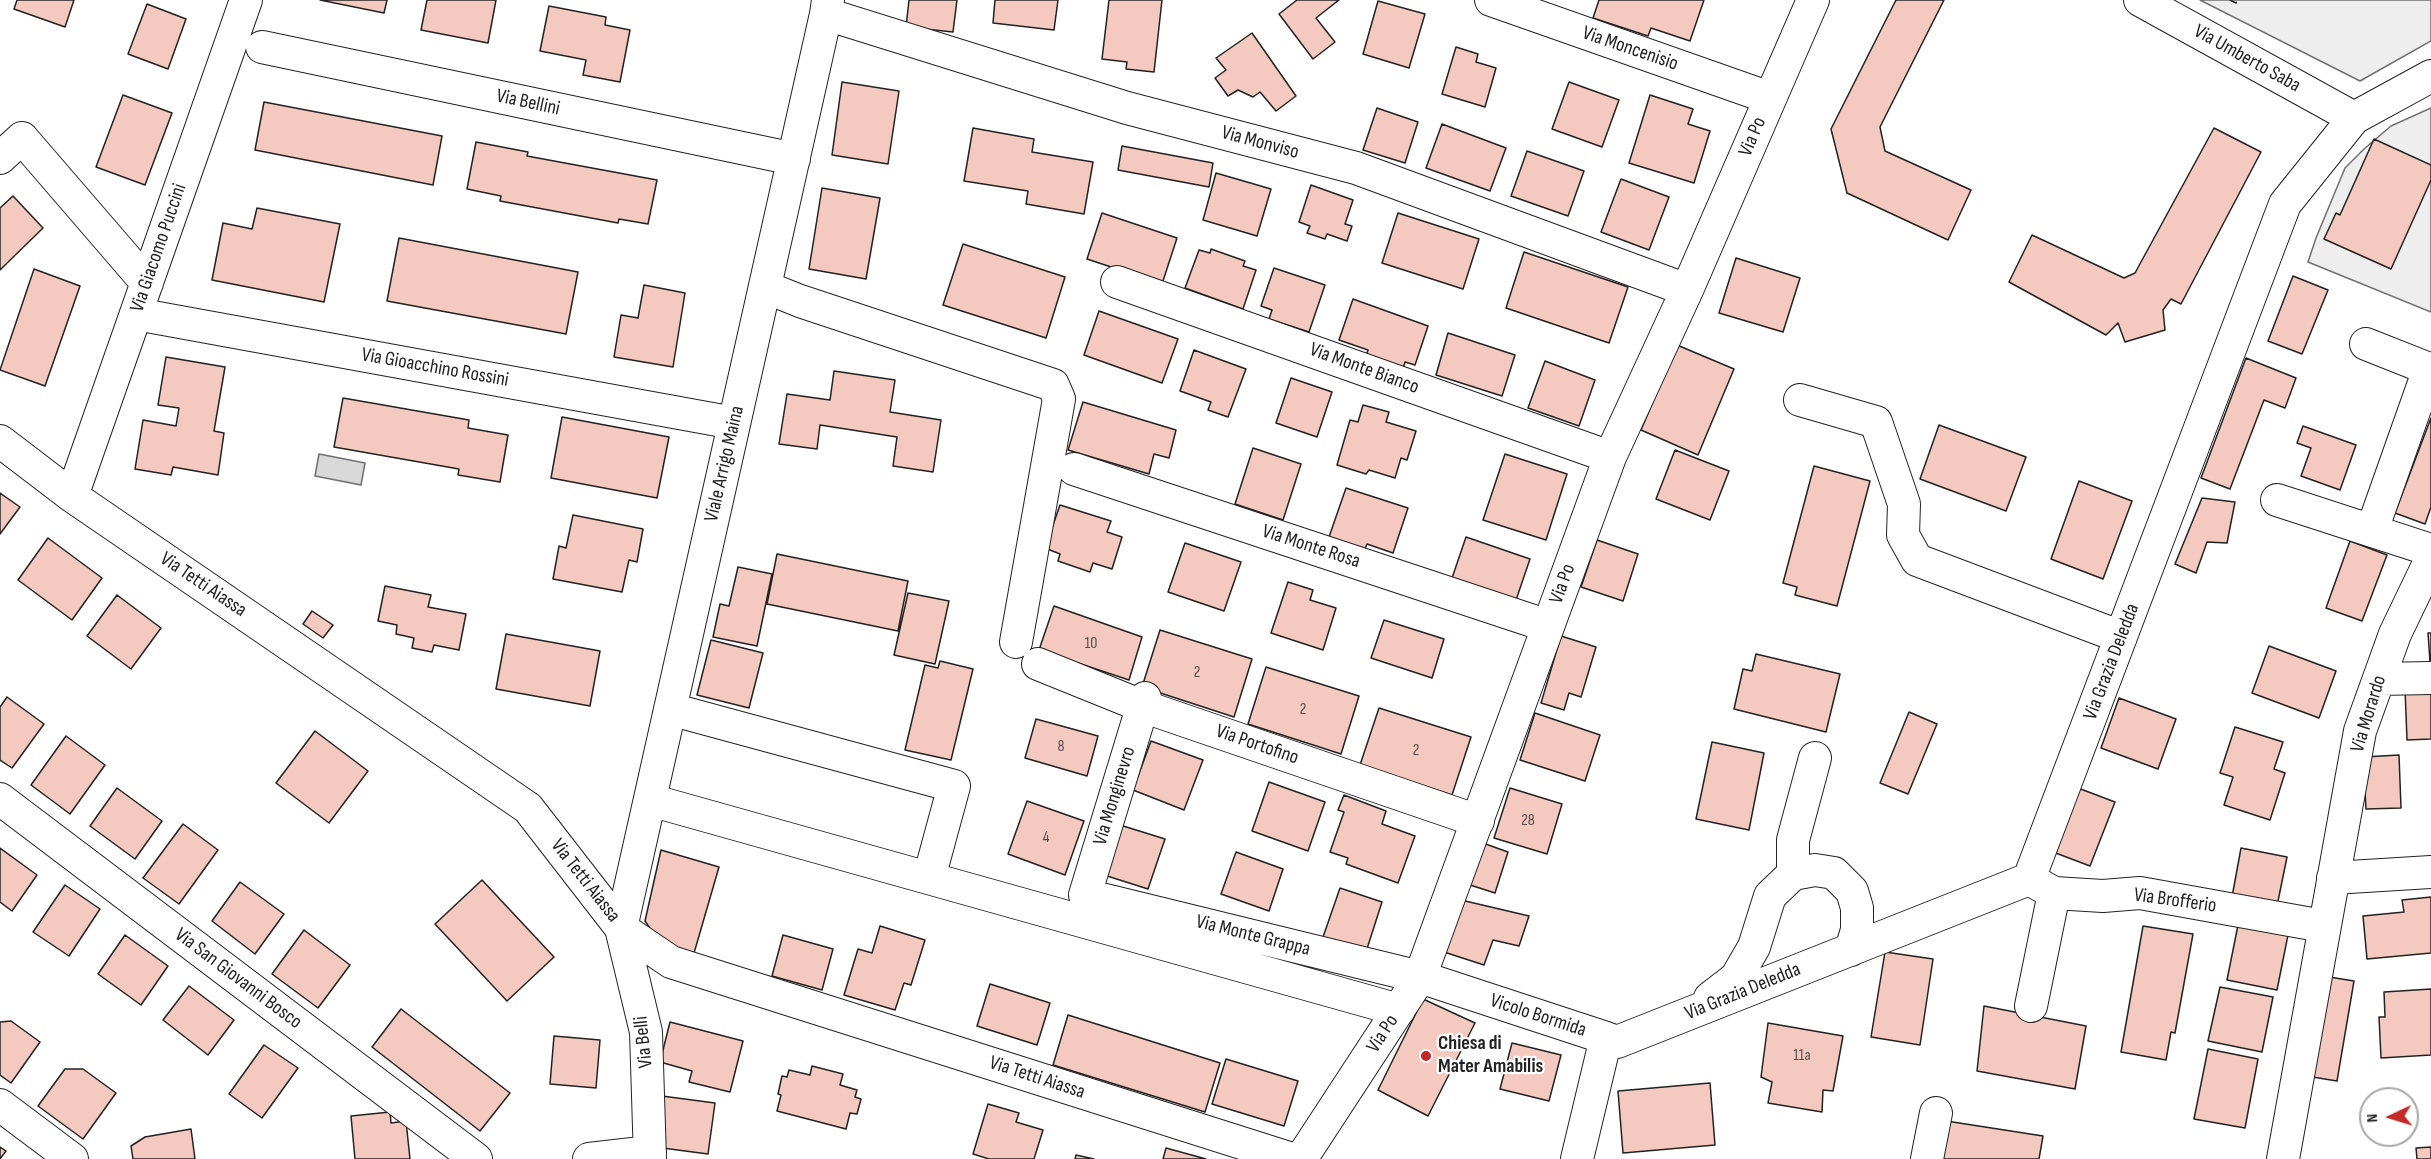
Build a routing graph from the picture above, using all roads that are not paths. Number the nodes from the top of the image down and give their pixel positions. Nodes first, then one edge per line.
1 (246, 0) edge
2 (1491, 0) edge
3 (1813, 0) edge
4 (2140, 0) edge
5 (827, 7) edge
6 (262, 47) dead end
7 (2431, 76) edge
8 (1770, 98) junction
9 (2354, 118) junction
10 (0, 158) edge
11 (794, 159) junction
12 (1117, 282) dead end
13 (147, 283) junction
14 (765, 287) junction
15 (1687, 290) junction
16 (136, 314) junction
17 (2366, 344) dead end
18 (1800, 400) dead end
19 (734, 423) junction
20 (0, 441) edge
21 (1610, 457) junction
22 (1074, 469) dead end
23 (72, 496) junction
24 (2277, 500) dead end
25 (2372, 530) junction
26 (2431, 550) edge
27 (2431, 559) edge
28 (1548, 626) junction
29 (2121, 637) junction
30 (1016, 642) dead end
31 (1038, 664) dead end
32 (2431, 678) edge
33 (2379, 679) junction
34 (1143, 702) junction
35 (670, 709) junction
36 (1815, 758) dead end
37 (0, 799) edge
38 (650, 800) junction
39 (1478, 821) junction
40 (2431, 872) edge
41 (1793, 874) junction
42 (929, 878) junction
43 (2333, 878) junction
44 (2042, 886) junction
45 (1085, 895) joint
46 (2323, 926) junction
47 (621, 928) junction
48 (1851, 950) junction
49 (1420, 977) junction
50 (2031, 1006) dead end
51 (1399, 1010) junction
52 (1697, 1011) junction
53 (1606, 1038) junction
54 (0, 1104) edge
55 (1936, 1113) dead end
56 (650, 1155) edge
57 (72, 1159) edge
58 (476, 1159) edge
59 (589, 1159) edge
60 (1292, 1159) edge
61 (1301, 1159) edge
62 (1576, 1159) edge
63 (1927, 1159) edge
64 (2283, 1159) edge

1 - 13 street, Via Giacomo Puccini
2 - 8 street, Via Moncenisio
3 - 8 street, Via Po
4 - 9 street, Via Umberto Saba
5 - 11 street, Viale Arrigo Maina
5 - 15 street, Via Monviso
6 - 11 street, Via Bellini
7 - 9 street, Via Grazia Deledda
8 - 15 street, Via Po
9 - 29 street, Via Grazia Deledda
10 - 13 street
11 - 14 street, Viale Arrigo Maina
12 - 21 street, Via Monte Bianco
13 - 16 street, Via Giacomo Puccini
14 - 19 street, Viale Arrigo Maina
14 - 30 street
15 - 21 street, Via Po
16 - 19 street, Via Gioacchino Rossini
16 - 23 street, Via Giacomo Puccini
17 - 25 street
18 - 29 street
19 - 35 street, Viale Arrigo Maina
20 - 23 street, Via Tetti Aiassa
21 - 28 street, Via Po
22 - 28 street, Via Monte Rosa
23 - 47 street, Via Tetti Aiassa
24 - 25 street
25 - 26 street
27 - 33 street, Via Morardo
28 - 39 street, Via Po
29 - 44 street, Via Grazia Deledda
31 - 34 street, Via Portofino
32 - 33 street
33 - 43 street, Via Morardo
34 - 39 street, Via Portofino
34 - 45 street, Via Monginevro
35 - 38 street, Viale Arrigo Maina
35 - 42 street
36 - 41 street
37 - 58 street, Via San Giovanni Bosco
38 - 42 street
38 - 47 street, Viale Arrigo Maina
39 - 49 street, Via Po
40 - 43 street
41 - 48 street
41 - 52 street
42 - 51 street
43 - 46 street, Via Morardo
44 - 46 street, Via Brofferio
44 - 48 street, Via Grazia Deledda
44 - 50 street
45 - 49 street, Via Monte Grappa
46 - 64 street, Via Morardo
47 - 56 street, Via Belli
47 - 60 street, Via Tetti Aiassa
48 - 52 street, Via Grazia Deledda
49 - 51 street, Via Po
49 - 53 street, Vicolo Bormida
51 - 61 street, Via Po
52 - 53 street, Via Grazia Deledda
53 - 62 street, Vicolo Bormida
54 - 57 street
55 - 63 street
56 - 59 street

